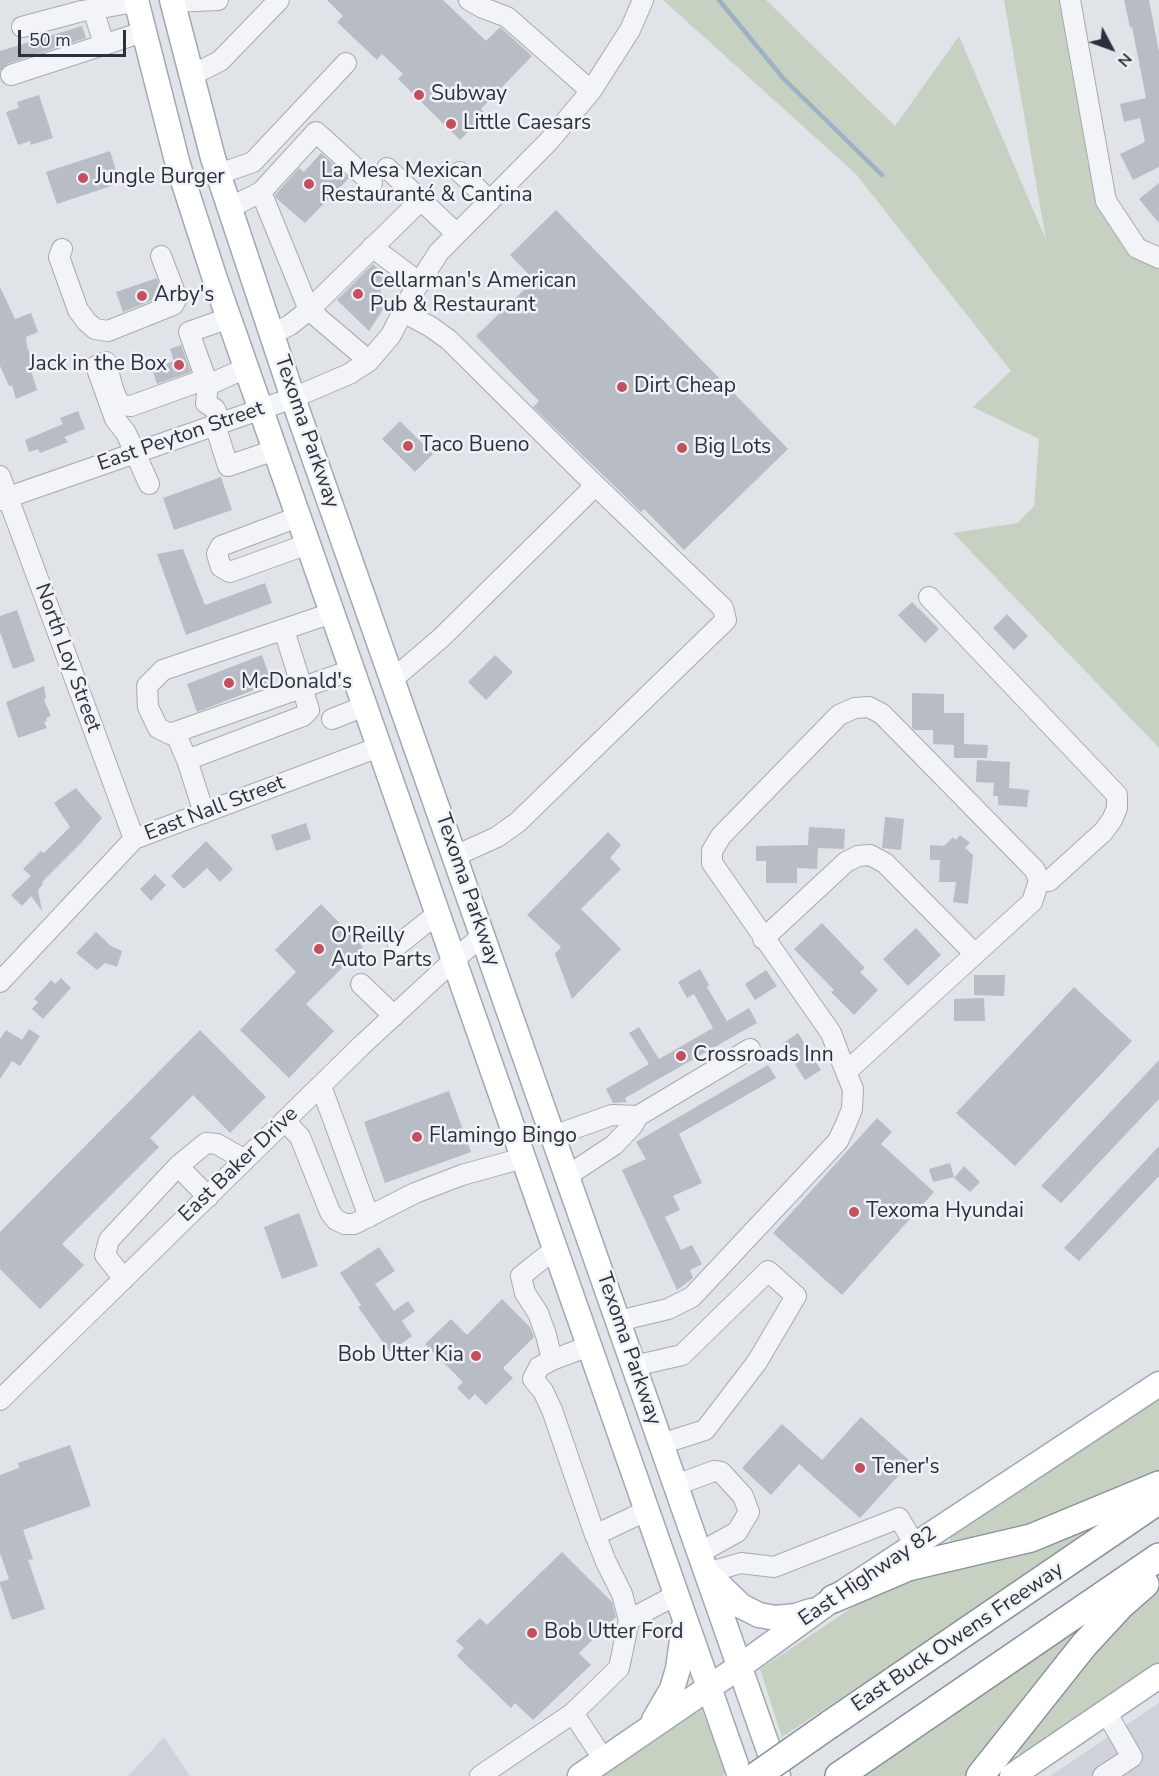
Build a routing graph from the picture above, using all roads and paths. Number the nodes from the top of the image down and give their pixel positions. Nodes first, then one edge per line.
1 (218, 0) edge
2 (279, 0) edge
3 (469, 0) edge
4 (643, 0) edge
5 (1070, 0) edge
6 (136, 1) edge
7 (172, 1) edge
8 (93, 9) junction
9 (22, 27) dead end
10 (143, 32) junction
11 (104, 44) junction
12 (346, 63) dead end
13 (11, 75) dead end
14 (192, 75) junction
15 (591, 92) junction
16 (387, 168) dead end
17 (460, 171) dead end
18 (219, 174) junction
19 (372, 183) dead end
20 (261, 192) junction
21 (421, 200) junction
22 (490, 201) junction
23 (230, 208) junction
24 (457, 234) junction
25 (372, 246) junction
26 (62, 249) dead end
27 (161, 256) dead end
28 (1159, 258) edge
29 (420, 283) junction
30 (309, 310) junction
31 (403, 312) junction
32 (229, 318) junction
33 (272, 334) junction
34 (369, 361) junction
35 (246, 368) junction
36 (207, 382) junction
37 (293, 398) junction
38 (261, 409) junction
39 (218, 424) junction
40 (275, 450) junction
41 (136, 453) junction
42 (0, 476) edge
43 (591, 481) junction
44 (149, 484) dead end
45 (4, 499) edge
46 (298, 517) junction
47 (308, 544) junction
48 (929, 597) dead end
49 (332, 614) junction
50 (284, 630) junction
51 (352, 670) junction
52 (393, 679) junction
53 (303, 687) junction
54 (364, 706) junction
55 (332, 719) dead end
56 (175, 732) junction
57 (379, 747) junction
58 (187, 760) junction
59 (204, 813) junction
60 (134, 839) junction
61 (455, 856) junction
62 (1039, 881) junction
63 (437, 914) junction
64 (483, 935) junction
65 (763, 939) junction
66 (398, 945) dead end
67 (975, 954) junction
68 (454, 960) junction
69 (0, 982) edge
70 (361, 984) dead end
71 (394, 1016) junction
72 (750, 1048) dead end
73 (846, 1072) junction
74 (321, 1086) junction
75 (638, 1116) junction
76 (285, 1121) junction
77 (554, 1136) junction
78 (523, 1158) junction
79 (245, 1160) junction
80 (178, 1166) junction
81 (567, 1176) junction
82 (208, 1197) junction
83 (369, 1217) junction
84 (555, 1249) junction
85 (124, 1279) junction
86 (618, 1321) junction
87 (588, 1346) junction
88 (552, 1360) junction
89 (634, 1366) junction
90 (1159, 1384) edge
91 (4, 1388) edge
92 (661, 1444) junction
93 (676, 1485) junction
94 (1159, 1485) edge
95 (1159, 1500) edge
96 (646, 1511) junction
97 (595, 1534) junction
98 (915, 1545) junction
99 (1159, 1557) edge
100 (703, 1563) junction
101 (1159, 1571) edge
102 (675, 1596) junction
103 (827, 1603) junction
104 (629, 1620) junction
105 (684, 1620) junction
106 (739, 1667) junction
107 (1159, 1676) edge
108 (708, 1687) junction
109 (1106, 1712) junction
110 (573, 1713) junction
111 (649, 1728) junction
112 (604, 1760) junction
113 (846, 1771) edge
114 (1021, 1774) edge
115 (480, 1776) edge
116 (580, 1776) edge
117 (740, 1776) edge
118 (756, 1776) edge
119 (778, 1776) edge
120 (980, 1776) edge
121 (1103, 1776) edge

1 - 7 street
2 - 14 street
3 - 15 street
4 - 15 street, East Peyton Street
5 - 28 street
6 - 8 street
6 - 10 main road, Texoma Parkway
7 - 14 main road, Texoma Parkway
8 - 9 street
8 - 11 street
10 - 11 street
10 - 32 main road, Texoma Parkway
11 - 13 street
12 - 18 street
14 - 18 main road, Texoma Parkway
15 - 22 street, East Peyton Street
16 - 21 street
17 - 22 street
18 - 23 main road, Texoma Parkway
19 - 20 street
20 - 23 street
20 - 30 street
21 - 24 street
21 - 25 street
22 - 24 street, East Peyton Street
23 - 33 main road, Texoma Parkway
24 - 29 street, East Peyton Street
25 - 29 street
25 - 30 street
26 - 27 street
29 - 31 street, East Peyton Street
30 - 33 street
30 - 34 street
31 - 34 street, East Peyton Street
31 - 43 street
32 - 35 main road, Texoma Parkway
32 - 36 street
33 - 37 main road, Texoma Parkway
34 - 37 street, East Peyton Street
35 - 36 street
35 - 38 main road, Texoma Parkway
36 - 39 street
36 - 41 street
37 - 38 street, East Peyton Street
37 - 52 main road, Texoma Parkway
38 - 39 street, East Peyton Street
38 - 40 main road, Texoma Parkway
39 - 40 street
39 - 41 street, East Peyton Street
40 - 46 main road, Texoma Parkway
41 - 44 street
41 - 45 street, East Peyton Street
42 - 45 street, North Loy Street
43 - 52 street
43 - 61 street
45 - 60 street, North Loy Street
46 - 47 main road, Texoma Parkway
46 - 47 street
47 - 49 main road, Texoma Parkway
48 - 62 street
49 - 50 street
49 - 51 main road, Texoma Parkway
50 - 53 street
50 - 56 street
51 - 53 street
51 - 54 main road, Texoma Parkway
52 - 61 main road, Texoma Parkway
53 - 56 street
53 - 58 street
54 - 55 street
54 - 57 main road, Texoma Parkway
56 - 58 street
57 - 59 street, East Nall Street
57 - 63 main road, Texoma Parkway
58 - 59 street
59 - 60 street, East Nall Street
60 - 69 street, East Nall Street
61 - 64 main road, Texoma Parkway
62 - 65 street
62 - 67 street
63 - 66 street
63 - 68 main road, Texoma Parkway
64 - 68 street, East Baker Drive
64 - 77 main road, Texoma Parkway
65 - 67 street
65 - 73 street
67 - 73 street
68 - 71 street, East Baker Drive
68 - 78 main road, Texoma Parkway
70 - 71 street
71 - 74 street, East Baker Drive
72 - 75 street
73 - 86 street
74 - 76 street, East Baker Drive
74 - 83 street
75 - 77 street
75 - 81 street
76 - 79 street, East Baker Drive
76 - 83 street
77 - 81 main road, Texoma Parkway
78 - 83 street
78 - 84 main road, Texoma Parkway
79 - 80 street
79 - 82 street, East Baker Drive
80 - 82 street
80 - 85 street
81 - 86 main road, Texoma Parkway
82 - 85 street, East Baker Drive
84 - 87 main road, Texoma Parkway
84 - 88 street
85 - 91 street, East Baker Drive
86 - 89 main road, Texoma Parkway
87 - 88 street
87 - 96 main road, Texoma Parkway
88 - 97 street
89 - 92 main road, Texoma Parkway
89 - 92 street
90 - 98 main road, East Highway 82
92 - 93 main road, Texoma Parkway
93 - 100 main road, Texoma Parkway
93 - 100 street
94 - 103 highway
95 - 118 highway, East Buck Owens Freeway, bridge
96 - 97 street
96 - 102 main road, Texoma Parkway
97 - 104 street
98 - 100 street
98 - 103 main road, East Highway 82
99 - 113 highway
100 - 103 main road
100 - 106 main road, Texoma Parkway
101 - 120 highway
102 - 104 street
102 - 105 main road, Texoma Parkway
103 - 106 main road, East Highway 82
104 - 110 street
105 - 108 main road, Texoma Parkway
105 - 111 main road
106 - 108 main road, East Highway 82
106 - 119 main road, Texoma Parkway
107 - 109 main road
108 - 111 main road, East Highway 82
108 - 117 main road, Texoma Parkway
109 - 114 main road
109 - 121 street
110 - 112 street
110 - 115 street
111 - 112 main road, East Highway 82
112 - 116 main road, East Highway 82

